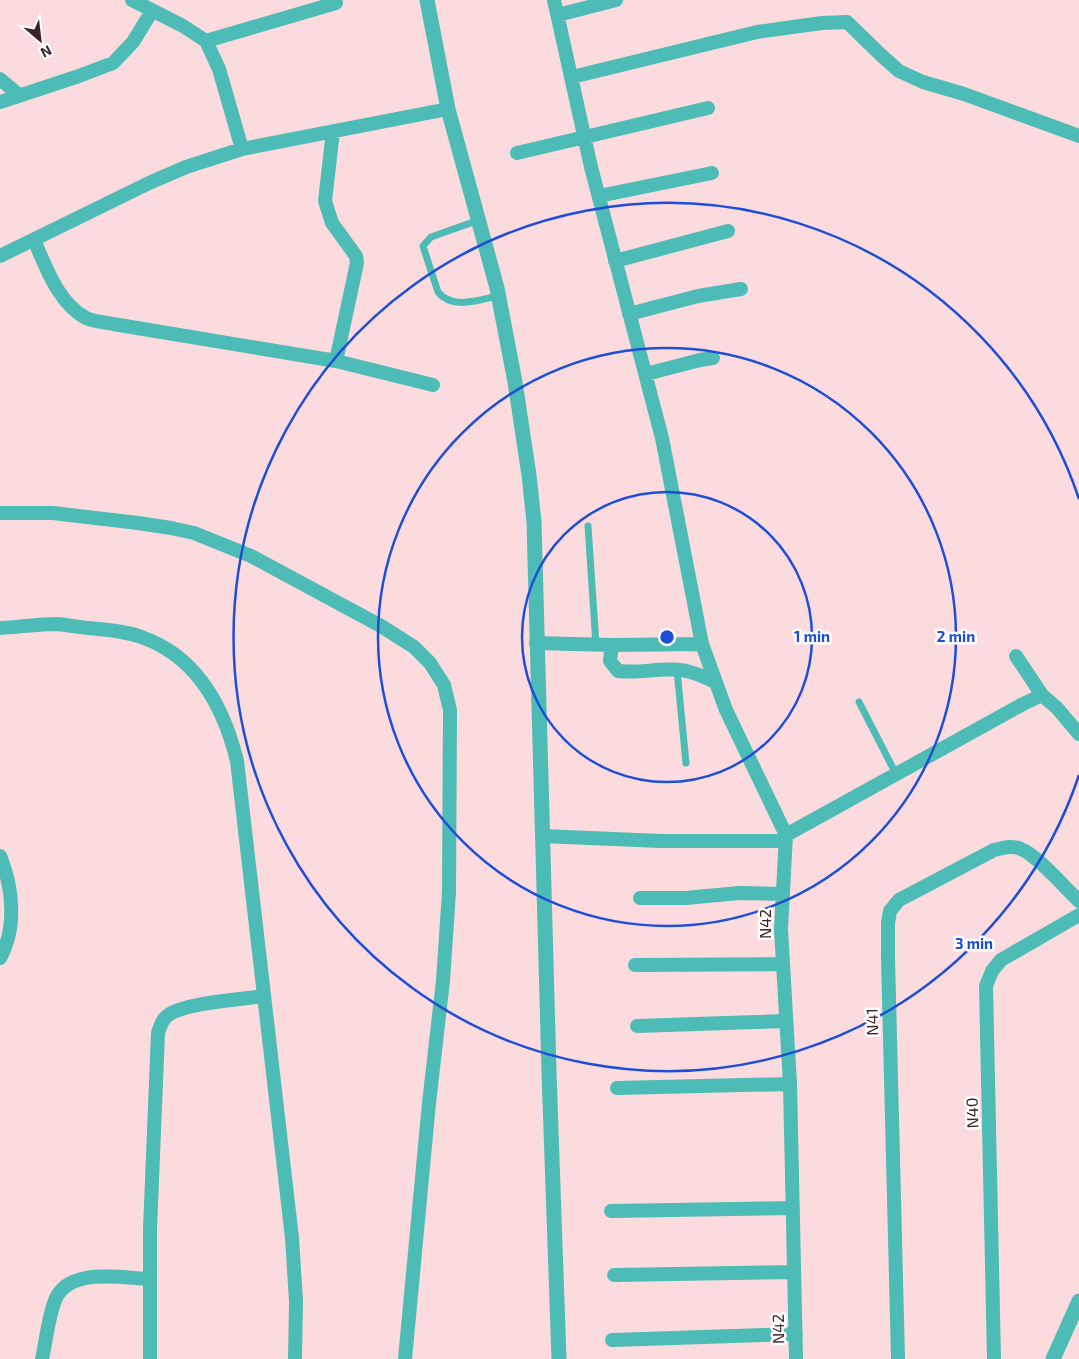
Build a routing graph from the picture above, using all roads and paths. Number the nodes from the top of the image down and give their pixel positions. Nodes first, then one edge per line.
1 (132, 0) edge
2 (427, 0) edge
3 (554, 0) edge
4 (616, 0) edge
5 (336, 3) dead end
6 (152, 11) junction
7 (558, 15) junction
8 (206, 41) junction
9 (572, 76) junction
10 (0, 79) edge
11 (19, 96) junction
12 (0, 102) edge
13 (708, 108) dead end
14 (448, 109) junction
15 (333, 131) junction
16 (1079, 136) edge
17 (585, 137) junction
18 (242, 149) junction
19 (517, 153) dead end
20 (712, 173) dead end
21 (599, 196) junction
22 (480, 220) junction
23 (728, 231) dead end
24 (34, 240) junction
25 (0, 256) edge
26 (615, 261) junction
27 (741, 289) dead end
28 (499, 296) junction
29 (630, 314) junction
30 (713, 358) dead end
31 (336, 361) junction
32 (646, 374) junction
33 (433, 385) dead end
34 (0, 513) edge
35 (588, 526) dead end
36 (0, 628) edge
37 (536, 643) junction
38 (702, 644) junction
39 (596, 645) junction
40 (612, 645) junction
41 (1016, 656) dead end
42 (677, 670) junction
43 (716, 682) junction
44 (1042, 695) junction
45 (859, 702) dead end
46 (1079, 734) edge
47 (686, 764) dead end
48 (896, 774) junction
49 (542, 836) junction
50 (786, 838) junction
51 (0, 856) edge
52 (783, 894) junction
53 (640, 898) dead end
54 (1079, 901) edge
55 (1079, 915) edge
56 (0, 958) edge
57 (783, 964) junction
58 (635, 965) dead end
59 (264, 996) junction
60 (786, 1021) junction
61 (637, 1026) dead end
62 (790, 1084) junction
63 (617, 1088) dead end
64 (793, 1208) junction
65 (611, 1211) dead end
66 (794, 1272) junction
67 (614, 1276) dead end
68 (150, 1279) junction
69 (1079, 1302) edge
70 (796, 1334) junction
71 (612, 1340) dead end
72 (42, 1359) edge
73 (150, 1359) edge
74 (295, 1359) edge
75 (405, 1359) edge
76 (559, 1359) edge
77 (796, 1359) edge
78 (898, 1359) edge
79 (994, 1359) edge
80 (1053, 1359) edge

1 - 6 street
2 - 14 street
3 - 7 street
4 - 7 street
5 - 8 street
6 - 8 street
6 - 11 street
7 - 9 street
8 - 18 street
9 - 16 street
9 - 17 street
10 - 11 street
11 - 12 street
13 - 17 street
14 - 15 street
14 - 22 street
15 - 18 street
15 - 31 street
17 - 19 street
17 - 21 street
18 - 24 street
20 - 21 street
21 - 26 street
22 - 28 street
22 - 28 lane
23 - 26 street
24 - 25 street
24 - 31 street
26 - 29 street
27 - 29 street
28 - 37 street
29 - 32 street
30 - 32 street
31 - 33 street
32 - 38 street
34 - 75 street
35 - 39 lane
36 - 59 street
37 - 39 street
37 - 49 street
38 - 40 street
38 - 43 street
39 - 40 street
40 - 42 street
41 - 44 street
42 - 43 street
42 - 47 lane
43 - 50 street
44 - 46 street
44 - 48 street
45 - 48 lane
48 - 50 street
49 - 50 street
49 - 76 street
50 - 52 street, N42
51 - 56 street
52 - 53 street
52 - 57 street, N42
54 - 78 street, N41
55 - 79 street, N40
57 - 58 street
57 - 60 street, N42
59 - 68 street
59 - 74 street
60 - 61 street
60 - 62 street, N42
62 - 63 street
62 - 64 street, N42
64 - 65 street
64 - 66 street, N42
66 - 67 street
66 - 70 street, N42
68 - 72 street
68 - 73 street
69 - 80 street
70 - 71 street
70 - 77 street, N42

